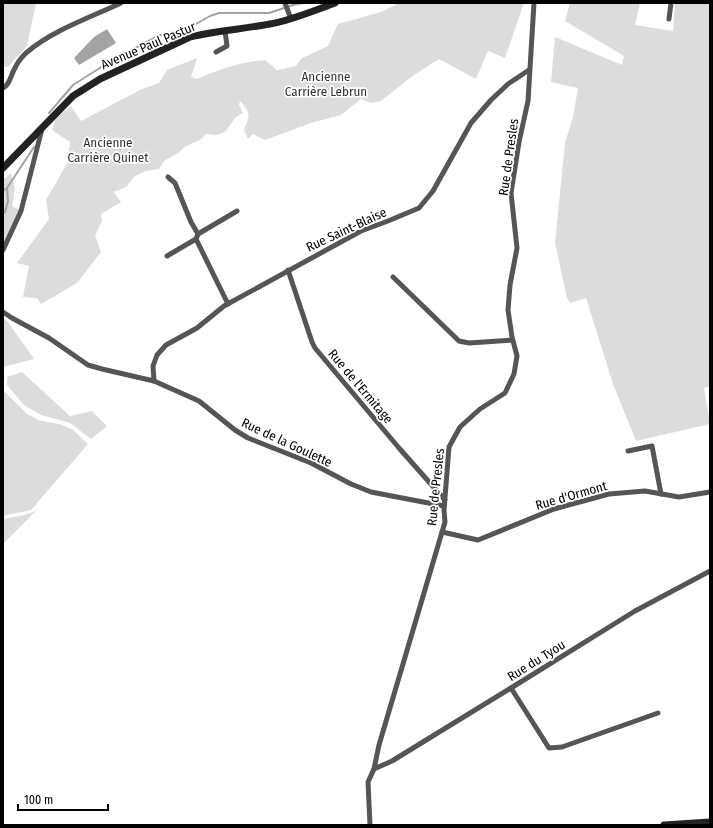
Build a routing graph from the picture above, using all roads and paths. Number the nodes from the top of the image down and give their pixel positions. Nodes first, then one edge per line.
1 (121, 3) edge
2 (285, 3) edge
3 (335, 3) edge
4 (534, 3) edge
5 (670, 3) edge
6 (291, 19) junction
7 (669, 19) dead end
8 (226, 31) junction
9 (216, 52) dead end
10 (529, 70) junction
11 (3, 88) edge
12 (43, 126) junction
13 (3, 168) edge
14 (168, 177) dead end
15 (237, 211) dead end
16 (197, 237) junction
17 (3, 250) edge
18 (167, 256) dead end
19 (288, 270) junction
20 (394, 277) dead end
21 (228, 304) junction
22 (3, 312) edge
23 (512, 340) junction
24 (154, 381) junction
25 (628, 451) dead end
26 (710, 492) edge
27 (661, 494) junction
28 (445, 503) junction
29 (442, 532) junction
30 (710, 571) edge
31 (511, 688) junction
32 (658, 713) dead end
33 (374, 769) junction
34 (710, 822) edge
35 (370, 825) edge
36 (664, 825) edge

1 - 11 street
2 - 6 street
3 - 6 main road, Avenue Paul Pastur
4 - 10 street, Rue de Presles
5 - 7 street
6 - 8 main road, Avenue Paul Pastur
8 - 9 street
8 - 12 main road, Avenue Paul Pastur
10 - 19 street, Rue Saint-Blaise
10 - 23 street, Rue de Presles
12 - 13 main road, Avenue Paul Pastur
12 - 17 street
14 - 16 street
15 - 16 street
16 - 18 street
16 - 21 street
19 - 21 street, Rue Saint-Blaise
19 - 28 street, Rue de l'Ermitage
20 - 23 street
21 - 24 street, Rue Saint-Blaise
22 - 24 street, Rue de la Goulette
23 - 28 street, Rue de Presles
24 - 28 street, Rue de la Goulette
25 - 27 street
26 - 27 street, Rue d'Ormont
27 - 29 street, Rue d'Ormont
28 - 29 street, Rue de Presles
29 - 33 street, Rue de Presles
30 - 31 street, Rue du Tyou
31 - 32 street
31 - 33 street, Rue du Tyou
33 - 35 street, Rue de Presles
34 - 36 main road

